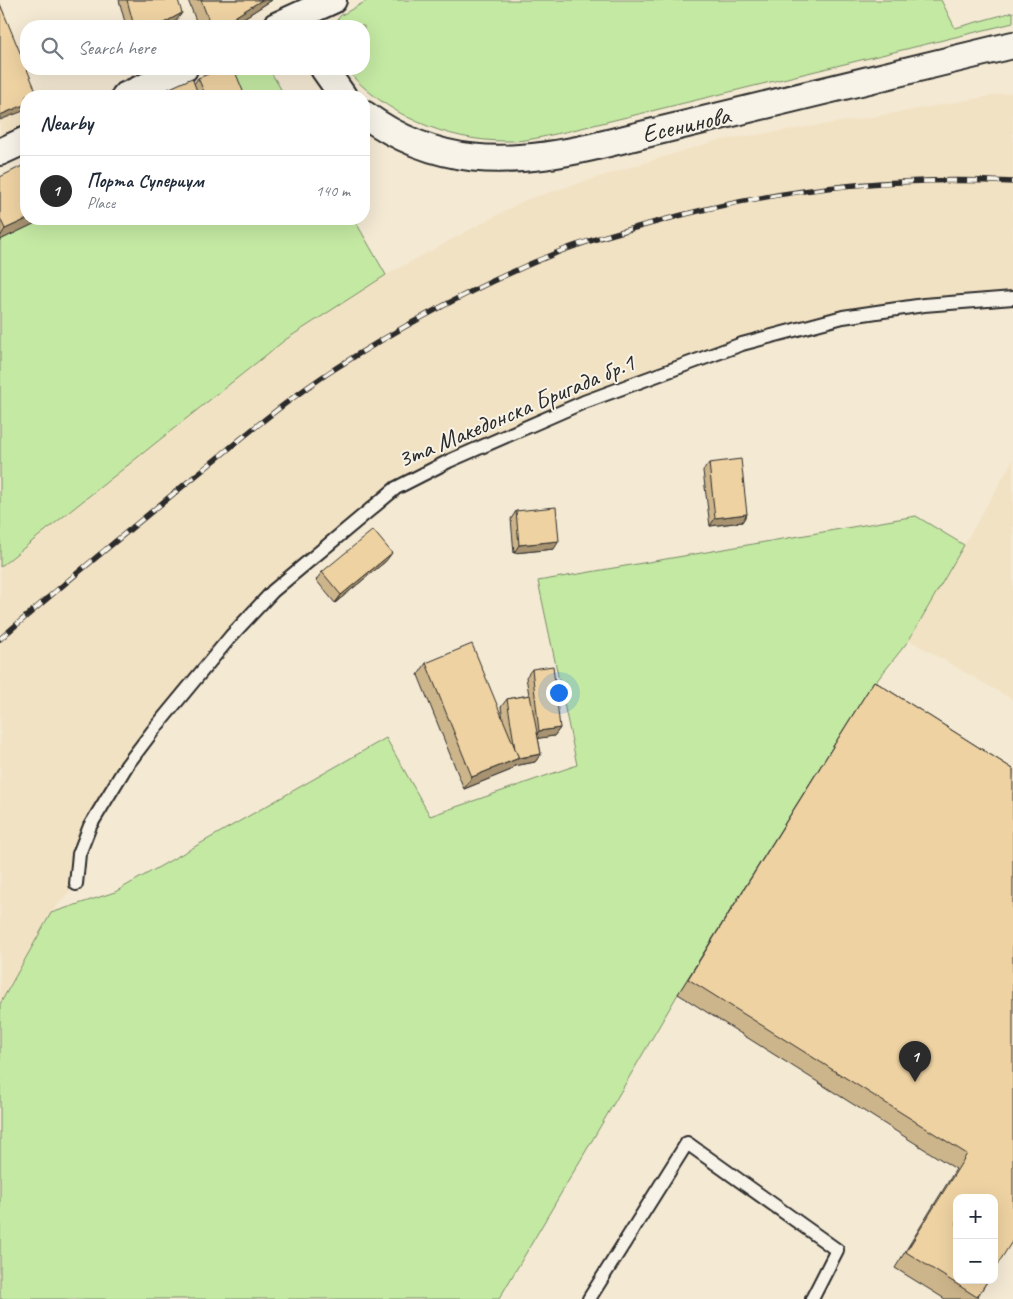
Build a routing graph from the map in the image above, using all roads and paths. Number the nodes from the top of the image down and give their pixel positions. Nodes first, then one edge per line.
1 (333, 0) edge
2 (291, 17) edge
3 (1013, 45) edge
4 (171, 75) edge
5 (328, 75) edge
6 (138, 90) edge
7 (340, 90) edge
8 (370, 118) edge
9 (20, 143) edge
10 (0, 152) edge
11 (1013, 298) edge
12 (76, 884) dead end
13 (589, 1299) edge
14 (812, 1299) edge

1 - 2 street
3 - 8 street, Есенинова
4 - 6 street
5 - 7 street
9 - 10 street
11 - 12 lane, 3та Македонска Бригада бр.1
13 - 14 lane

